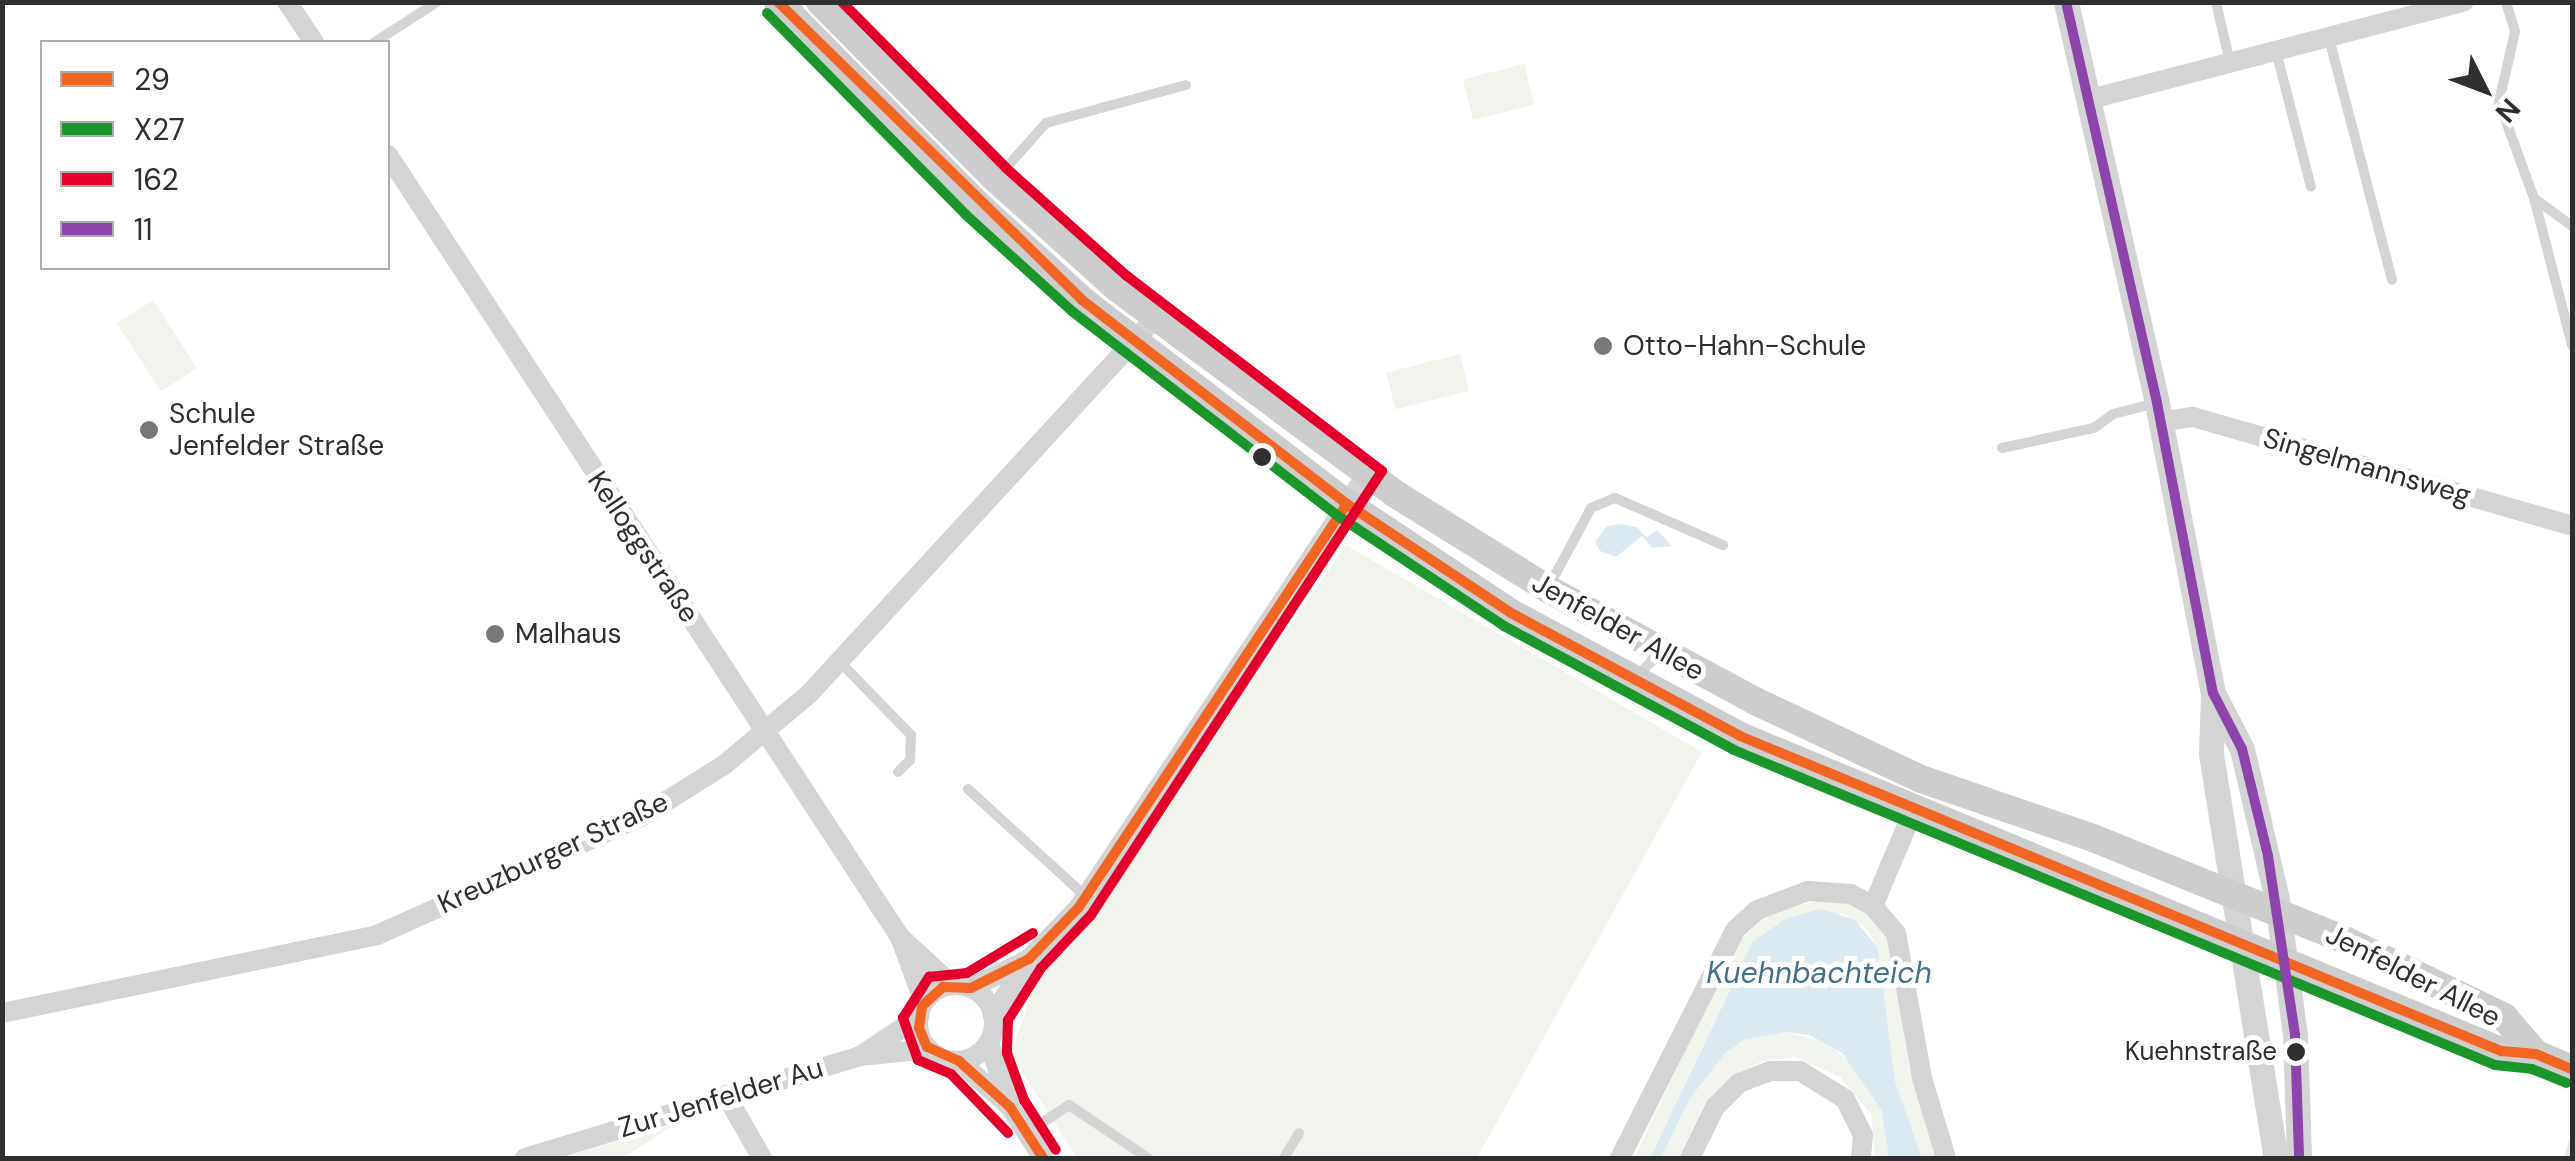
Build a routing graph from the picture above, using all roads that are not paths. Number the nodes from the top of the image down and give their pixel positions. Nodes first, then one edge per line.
1 (287, 2) edge
2 (437, 2) edge
3 (778, 2) edge
4 (820, 2) edge
5 (2066, 2) edge
6 (2216, 2) edge
7 (2506, 2) edge
8 (2459, 3) edge
9 (2328, 38) junction
10 (313, 40) edge
11 (378, 40) edge
12 (2276, 51) junction
13 (2230, 63) junction
14 (1186, 85) dead end
15 (2088, 100) junction
16 (390, 158) edge
17 (996, 179) junction
18 (2311, 187) dead end
19 (2534, 198) junction
20 (2572, 226) edge
21 (2392, 280) dead end
22 (1156, 316) junction
23 (1134, 340) junction
24 (2572, 345) edge
25 (1226, 390) junction
26 (2158, 413) junction
27 (2002, 448) dead end
28 (1367, 474) junction
29 (1347, 504) junction
30 (2572, 526) edge
31 (1723, 544) dead end
32 (1548, 589) junction
33 (1661, 652) junction
34 (839, 661) junction
35 (1630, 679) junction
36 (2212, 693) junction
37 (766, 733) junction
38 (898, 772) dead end
39 (1939, 786) junction
40 (968, 789) dead end
41 (1914, 809) junction
42 (2234, 894) junction
43 (1086, 896) junction
44 (1873, 906) junction
45 (2279, 912) junction
46 (900, 937) junction
47 (2242, 940) junction
48 (1029, 959) junction
49 (2285, 959) junction
50 (962, 986) junction
51 (922, 1010) junction
52 (2, 1013) edge
53 (993, 1015) junction
54 (989, 1043) junction
55 (929, 1049) junction
56 (2536, 1054) junction
57 (860, 1056) junction
58 (959, 1061) junction
59 (2572, 1069) edge
60 (726, 1096) junction
61 (1010, 1107) junction
62 (1026, 1133) junction
63 (1299, 1133) dead end
64 (525, 1158) edge
65 (762, 1158) edge
66 (1042, 1158) edge
67 (1148, 1158) edge
68 (1284, 1158) edge
69 (1620, 1158) edge
70 (1690, 1158) edge
71 (1861, 1158) edge
72 (1946, 1158) edge
73 (2276, 1158) edge
74 (2299, 1158) edge

1 - 10 street
2 - 11 lane
3 - 23 main road, Jenfelder Allee
4 - 17 main road, Jenfelder Allee
5 - 15 street
6 - 13 lane
7 - 19 lane
8 - 9 street
9 - 12 street
9 - 21 lane
12 - 13 street
12 - 18 lane
13 - 15 street
14 - 17 lane
15 - 26 street
16 - 37 street, Kelloggstraße
17 - 22 main road, Jenfelder Allee
19 - 20 lane
19 - 24 lane
22 - 23 street, Kreuzburger Straße
22 - 25 main road, Jenfelder Allee
23 - 25 main road, Jenfelder Allee
23 - 34 street, Kreuzburger Straße
25 - 28 main road, Jenfelder Allee
25 - 29 main road, Jenfelder Allee
26 - 27 lane
26 - 30 street, Singelmannsweg
26 - 36 street
28 - 29 street
28 - 32 main road, Jenfelder Allee
29 - 35 main road, Jenfelder Allee
29 - 43 street
31 - 32 lane
32 - 33 main road, Jenfelder Allee
33 - 35 lane
33 - 39 main road, Jenfelder Allee
34 - 37 street, Kreuzburger Straße
34 - 38 lane
35 - 41 main road, Jenfelder Allee
36 - 42 street
36 - 45 street
37 - 46 street, Kelloggstraße
37 - 52 street, Kreuzburger Straße
39 - 41 main road
39 - 42 main road, Jenfelder Allee
40 - 43 lane
41 - 44 street
41 - 47 main road, Jenfelder Allee
42 - 45 main road, Jenfelder Allee
42 - 47 street
43 - 48 street
44 - 69 street
44 - 72 street
45 - 49 street
45 - 56 main road, Jenfelder Allee
46 - 50 street, Kelloggstraße
46 - 51 street, Kelloggstraße
47 - 49 main road, Jenfelder Allee
47 - 73 street
48 - 50 street
48 - 53 street
49 - 56 main road, Jenfelder Allee
49 - 74 street
50 - 51 street
50 - 53 street
51 - 55 street
51 - 57 street, Zur Jenfelder Au
53 - 54 street
54 - 58 street
54 - 61 street
55 - 57 street, Zur Jenfelder Au
55 - 58 street
56 - 59 main road, Jenfelder Allee
57 - 60 street, Zur Jenfelder Au
58 - 61 street
60 - 64 street, Zur Jenfelder Au
60 - 65 street
61 - 62 street
62 - 66 street
62 - 67 lane
63 - 68 lane
70 - 71 street

